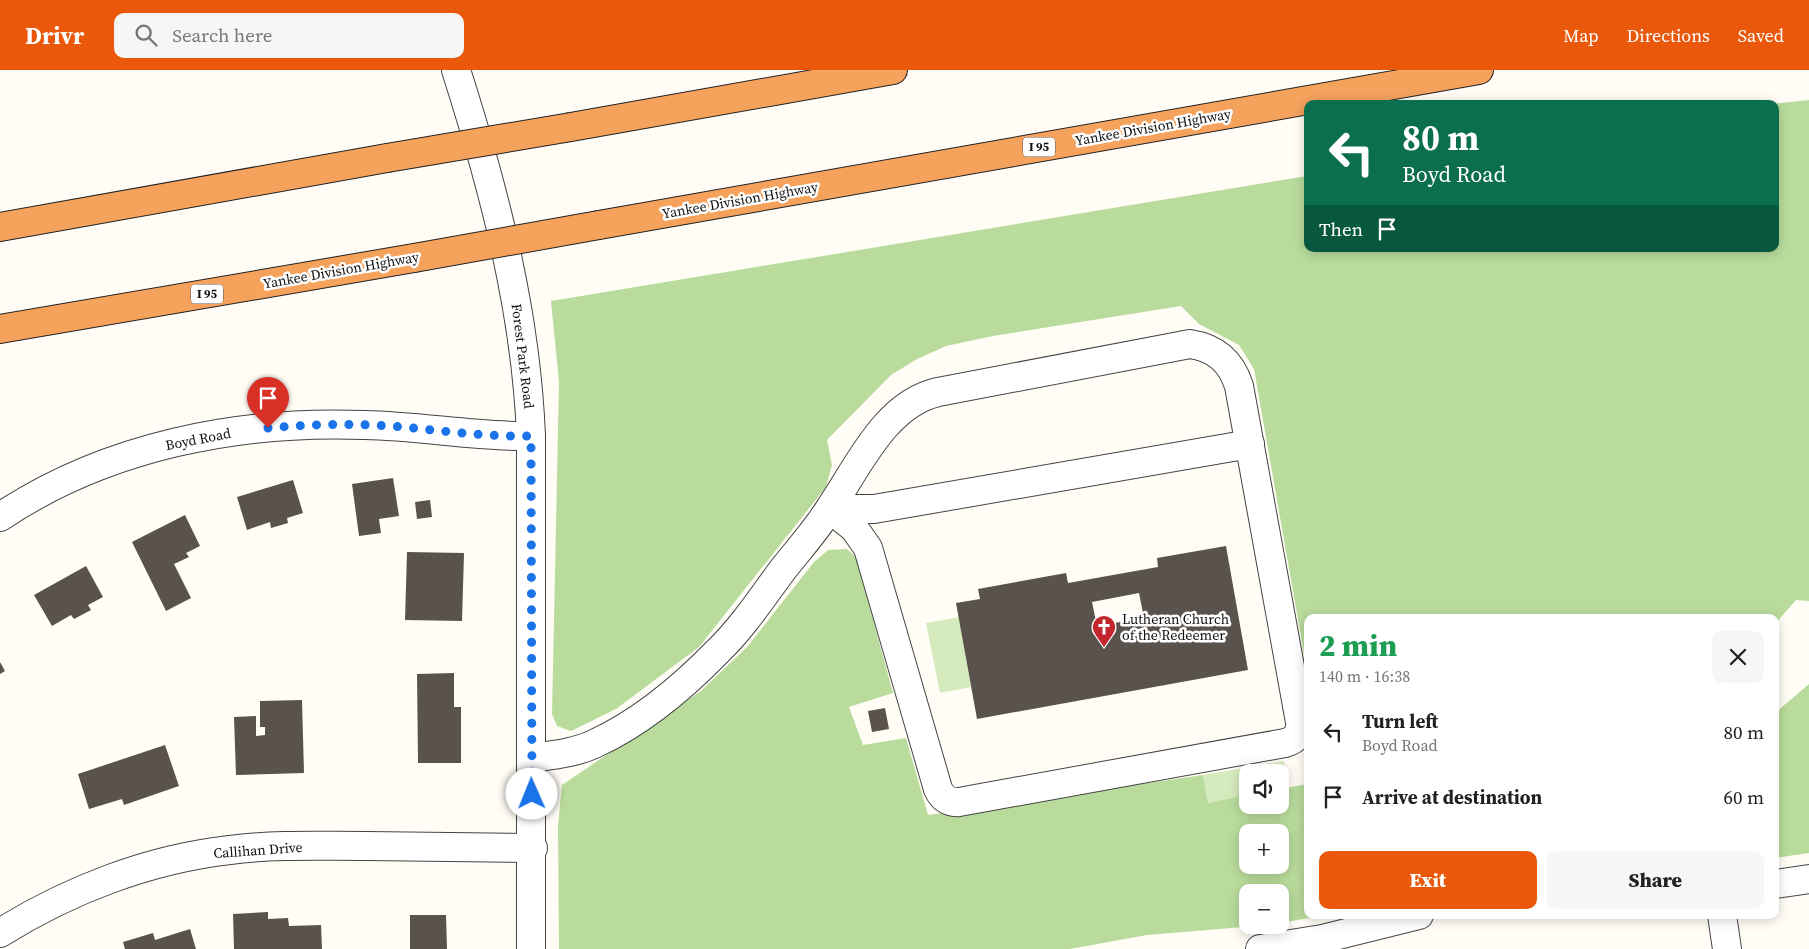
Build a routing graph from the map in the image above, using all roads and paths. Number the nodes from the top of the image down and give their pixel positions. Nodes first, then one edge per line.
1 (456, 70) edge
2 (893, 70) edge
3 (1479, 70) edge
4 (1309, 100) edge
5 (1304, 101) edge
6 (0, 226) edge
7 (0, 329) edge
8 (531, 436) junction
9 (1250, 444) junction
10 (830, 509) junction
11 (0, 517) edge
12 (532, 758) junction
13 (533, 848) junction
14 (1809, 878) edge
15 (1779, 883) edge
16 (1403, 919) edge
17 (1723, 919) edge
18 (0, 932) edge
19 (531, 949) edge
20 (1260, 949) edge
21 (1727, 949) edge

1 - 8 street, Forest Park Road
2 - 6 highway, bridge
3 - 4 highway, Yankee Division Highway / I 95, bridge
5 - 7 highway, Yankee Division Highway / I 95, bridge
8 - 11 street, Boyd Road
8 - 12 street, Forest Park Road
9 - 10 street
9 - 10 street
9 - 10 street
10 - 12 street
12 - 13 street, Forest Park Road
13 - 18 street, Callihan Drive
13 - 19 street, Forest Park Road
14 - 15 street
16 - 20 street
17 - 21 street

